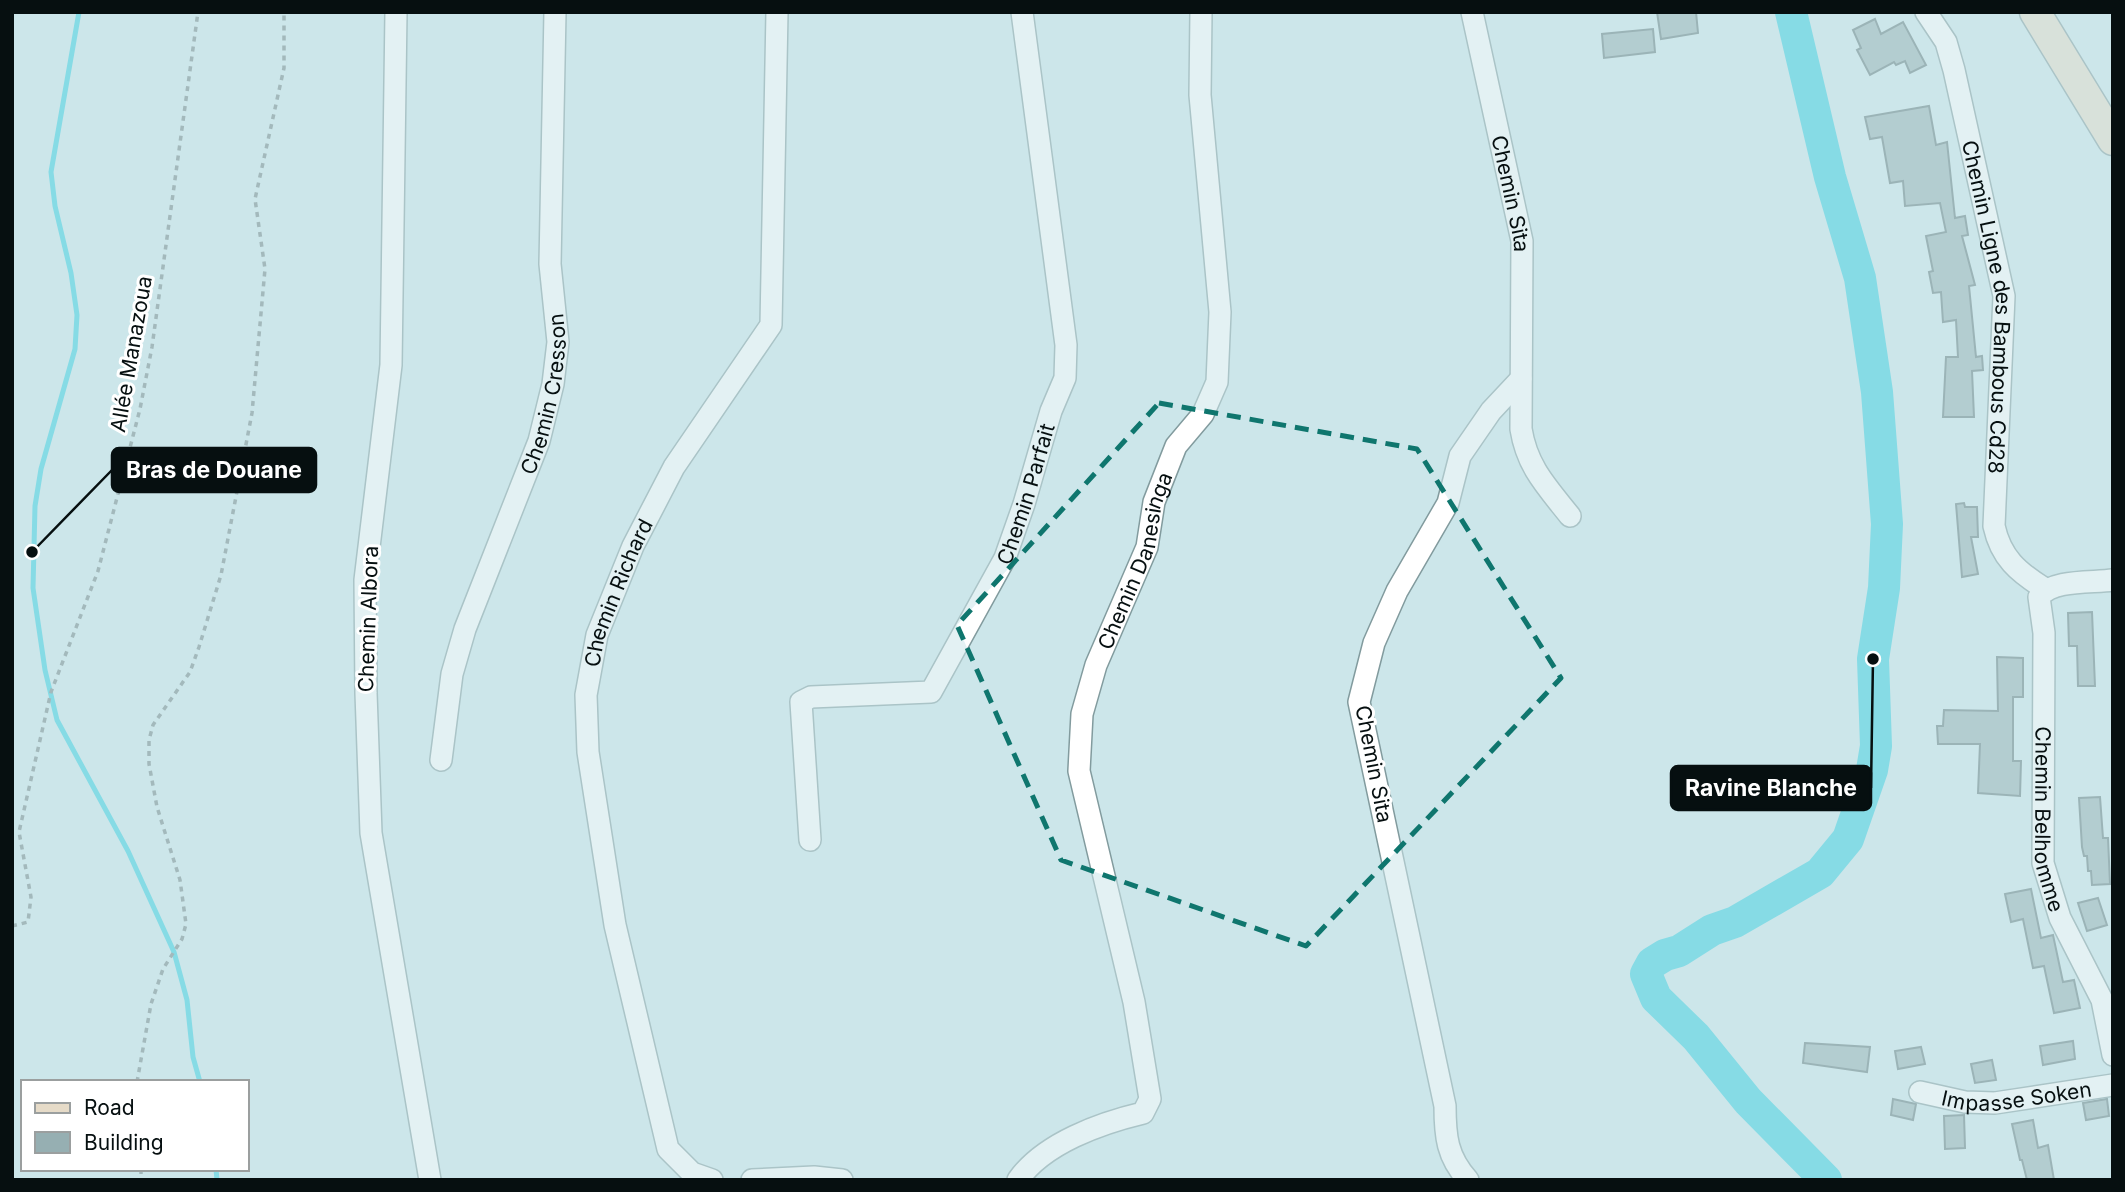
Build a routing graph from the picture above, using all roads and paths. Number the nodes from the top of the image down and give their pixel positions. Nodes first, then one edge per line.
1 (198, 12) edge
2 (284, 12) edge
3 (396, 12) edge
4 (555, 12) edge
5 (777, 12) edge
6 (1022, 12) edge
7 (1201, 12) edge
8 (1472, 12) edge
9 (1926, 12) edge
10 (2035, 12) edge
11 (2113, 140) edge
12 (1521, 379) junction
13 (1570, 516) dead end
14 (2113, 580) edge
15 (2052, 587) junction
16 (441, 760) dead end
17 (810, 840) dead end
18 (12, 926) edge
19 (2113, 1055) edge
20 (138, 1080) edge
21 (2113, 1085) edge
22 (1920, 1092) dead end
23 (429, 1180) edge
24 (712, 1180) edge
25 (752, 1180) edge
26 (842, 1180) edge
27 (1018, 1180) edge
28 (1468, 1180) edge

1 - 18 path, Allée Manazoua
2 - 20 path
3 - 23 street, Chemin Albora
4 - 16 street, Chemin Cresson
5 - 24 street, Chemin Richard
6 - 17 street, Chemin Parfait
7 - 27 street, Chemin Danesinga
8 - 12 street, Chemin Sita
9 - 15 street, Chemin Ligne des Bambous Cd28
10 - 11 main road
12 - 13 street, Chemin Sita
12 - 28 street, Chemin Sita
14 - 15 street
15 - 19 street, Chemin Belhomme
21 - 22 street, Impasse Soken
25 - 26 street

